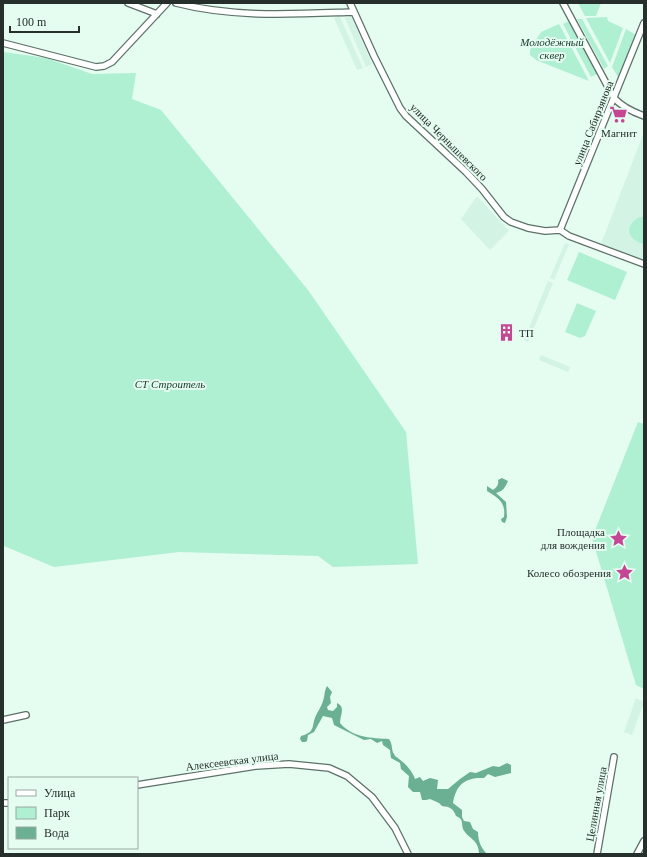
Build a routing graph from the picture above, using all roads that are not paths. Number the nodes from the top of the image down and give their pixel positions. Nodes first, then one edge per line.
1 (128, 3) edge
2 (167, 3) edge
3 (176, 3) edge
4 (350, 3) edge
5 (562, 3) edge
6 (354, 12) junction
7 (157, 14) junction
8 (644, 23) edge
9 (3, 42) edge
10 (614, 98) junction
11 (644, 116) edge
12 (560, 230) junction
13 (644, 264) edge
14 (26, 715) dead end
15 (3, 720) edge
16 (614, 757) dead end
17 (138, 785) edge
18 (644, 841) edge
19 (408, 854) edge
20 (597, 854) edge
21 (637, 854) edge

1 - 7 street
2 - 7 street
3 - 6 street
4 - 6 street, улица Чернышевского
5 - 10 street
6 - 12 street, улица Чернышевского
7 - 9 street
8 - 10 street, улица Сабирзянова
10 - 11 street
10 - 12 street, улица Сабирзянова
12 - 13 street
14 - 15 street
16 - 20 street, Целинная улица
17 - 19 street, Алексеевская улица
18 - 21 street

